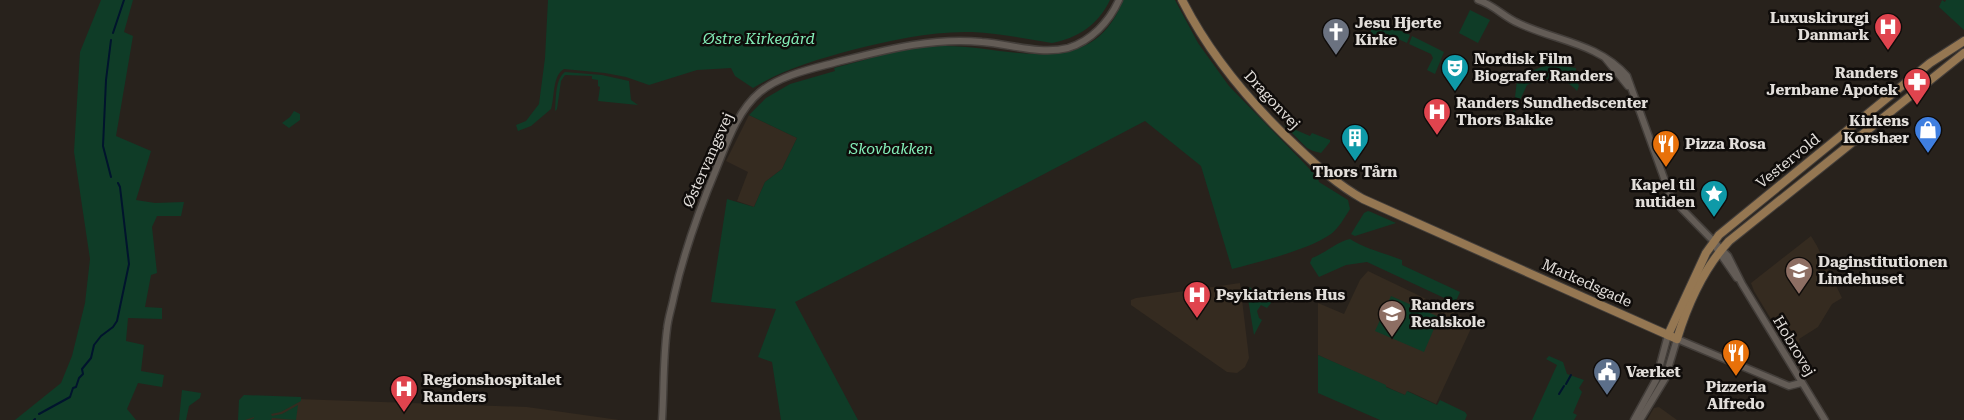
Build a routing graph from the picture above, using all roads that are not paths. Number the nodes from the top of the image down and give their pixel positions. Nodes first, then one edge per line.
1 (1119, 0) edge
2 (1182, 0) edge
3 (1481, 1) edge
4 (1964, 41) edge
5 (1964, 53) edge
6 (1363, 199) joint
7 (1713, 242) junction
8 (1720, 251) junction
9 (1668, 335) junction
10 (1677, 338) junction
11 (1801, 383) junction
12 (662, 420) edge
13 (1634, 420) edge
14 (1640, 420) edge
15 (1824, 420) edge

1 - 12 street, Østervangsvej
2 - 6 main road, Dragonvej
3 - 7 street, Hobrovej
4 - 7 main road, Vestervold
5 - 8 main road, Vestervold
6 - 9 main road, Markedsgade
7 - 8 street, Hobrovej
7 - 9 main road, Vestervold
8 - 10 main road, Vestervold
8 - 11 street, Hobrovej
9 - 10 main road, Markedsgade
9 - 13 street
10 - 11 street, Markedsgade
10 - 14 street
11 - 15 street, Hobrovej

